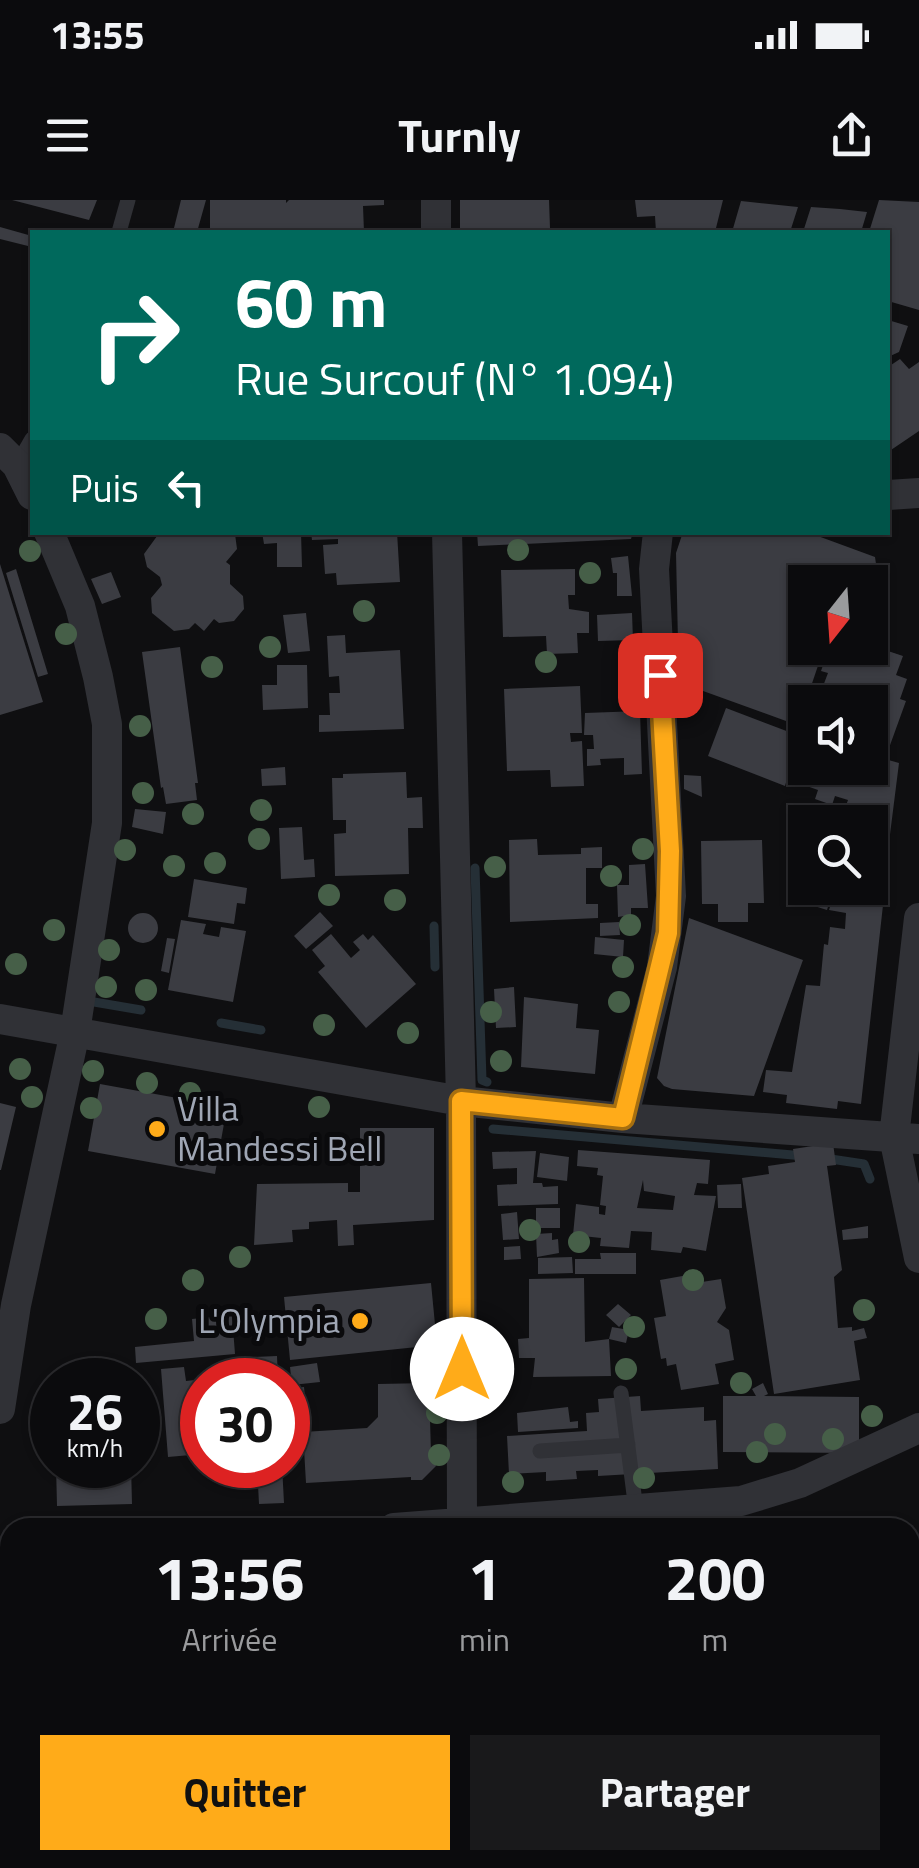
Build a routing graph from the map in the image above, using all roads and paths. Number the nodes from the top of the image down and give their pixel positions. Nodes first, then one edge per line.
1 (128, 200) edge
2 (436, 200) edge
3 (120, 230) edge
4 (436, 230) edge
5 (30, 440) edge
6 (9, 456) edge
7 (30, 492) edge
8 (919, 493) edge
9 (890, 495) edge
10 (50, 535) edge
11 (447, 535) edge
12 (658, 535) edge
13 (919, 918) edge
14 (0, 1019) edge
15 (75, 1032) junction
16 (461, 1101) junction
17 (623, 1118) junction
18 (907, 1138) edge
19 (919, 1258) edge
20 (621, 1392) dead end
21 (0, 1409) edge
22 (919, 1428) edge
23 (628, 1445) junction
24 (540, 1451) dead end
25 (636, 1510) junction
26 (462, 1518) edge
27 (529, 1518) edge

1 - 3 lane
2 - 4 street
5 - 6 lane
6 - 7 street
8 - 9 street
10 - 15 street
11 - 16 street
12 - 17 street
13 - 18 street
14 - 15 street
15 - 16 street
15 - 21 street
16 - 17 street
16 - 26 street
17 - 18 street
18 - 19 street
20 - 23 lane
22 - 25 street
23 - 24 lane
23 - 25 lane
25 - 27 street

